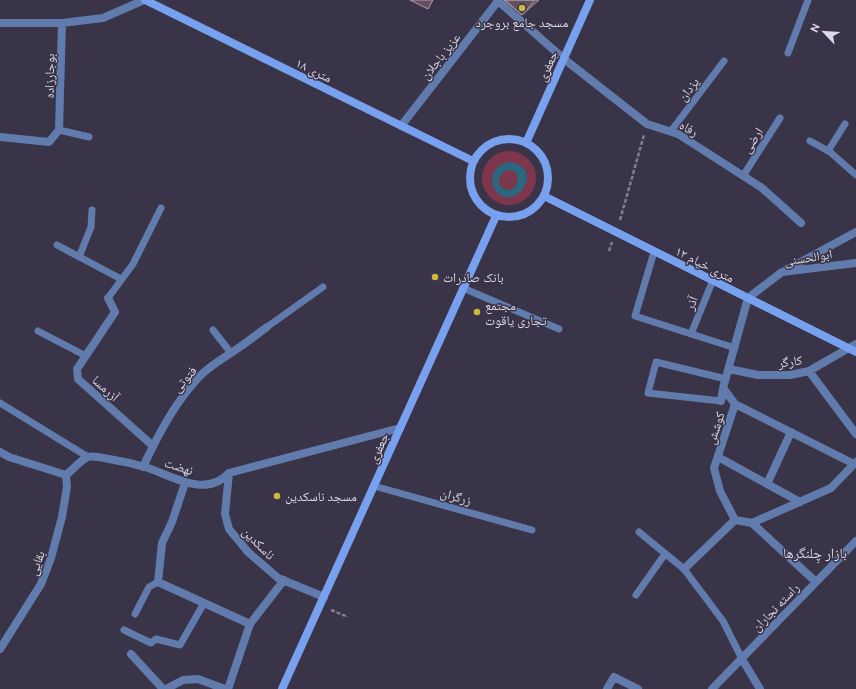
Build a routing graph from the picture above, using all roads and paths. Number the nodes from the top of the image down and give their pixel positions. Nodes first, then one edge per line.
1 (144, 0) edge
2 (590, 0) edge
3 (808, 0) edge
4 (498, 1) edge
5 (0, 23) edge
6 (62, 23) junction
7 (788, 53) dead end
8 (564, 59) junction
9 (724, 61) dead end
10 (780, 118) dead end
11 (647, 124) junction
12 (845, 124) dead end
13 (401, 126) junction
14 (59, 130) junction
15 (671, 131) junction
16 (0, 137) edge
17 (89, 137) dead end
18 (810, 141) dead end
19 (526, 143) junction
20 (828, 151) junction
21 (473, 162) junction
22 (856, 175) edge
23 (743, 176) junction
24 (544, 196) junction
25 (161, 208) dead end
26 (92, 210) dead end
27 (496, 216) junction
28 (801, 223) dead end
29 (616, 232) junction
30 (856, 232) edge
31 (58, 245) dead end
32 (654, 252) junction
33 (80, 257) junction
34 (856, 263) edge
35 (782, 272) junction
36 (121, 279) junction
37 (713, 280) junction
38 (323, 287) dead end
39 (463, 288) junction
40 (108, 298) joint
41 (748, 298) junction
42 (267, 327) joint
43 (559, 329) dead end
44 (213, 330) dead end
45 (38, 331) dead end
46 (691, 334) junction
47 (735, 348) junction
48 (854, 348) edge
49 (231, 353) junction
50 (86, 356) junction
51 (729, 369) junction
52 (809, 371) junction
53 (726, 379) junction
54 (723, 388) junction
55 (721, 401) joint
56 (0, 403) edge
57 (735, 404) junction
58 (400, 428) junction
59 (791, 432) junction
60 (856, 434) edge
61 (153, 446) junction
62 (0, 452) edge
63 (88, 457) junction
64 (718, 457) junction
65 (855, 463) edge
66 (143, 467) junction
67 (229, 473) junction
68 (66, 475) junction
69 (185, 483) junction
70 (767, 484) junction
71 (374, 486) junction
72 (800, 502) junction
73 (735, 520) junction
74 (752, 523) junction
75 (532, 530) dead end
76 (639, 532) dead end
77 (856, 542) edge
78 (665, 554) junction
79 (684, 569) junction
80 (284, 580) junction
81 (158, 582) junction
82 (816, 582) junction
83 (636, 595) dead end
84 (324, 597) junction
85 (204, 603) junction
86 (320, 606) junction
87 (134, 614) dead end
88 (348, 617) dead end
89 (250, 624) junction
90 (124, 630) dead end
91 (0, 649) edge
92 (131, 654) dead end
93 (742, 659) junction
94 (164, 689) edge
95 (225, 689) edge
96 (228, 689) edge
97 (282, 689) edge
98 (607, 689) edge
99 (638, 689) edge
100 (712, 689) edge
101 (760, 689) edge

1 - 6 street
1 - 13 street, ۱۸ متری
2 - 8 street, جعفری
3 - 7 lane
4 - 8 street, رفاه
4 - 13 street, عزیز باجلان
5 - 6 street
6 - 14 street, بوجارزاده
8 - 11 street, رفاه
8 - 19 street, جعفری
9 - 15 lane, یزدان
10 - 23 lane, ارضی
11 - 15 street, رفاه
11 - 29 path
12 - 20 lane
13 - 21 street, ۱۸ متری
14 - 16 street
14 - 17 lane
15 - 23 street, رفاه
18 - 20 lane
19 - 21 street
19 - 24 street
20 - 22 lane
21 - 27 street
23 - 28 street, رفاه
24 - 27 street
24 - 29 street, ۱۲ متری خیام
25 - 36 lane
26 - 33 lane
27 - 39 street, جعفری
29 - 32 street, ۱۲ متری خیام
30 - 35 street
31 - 33 lane
32 - 37 street, ۱۲ متری خیام
32 - 46 lane
33 - 36 lane
34 - 35 street, ابوالحسنی
35 - 41 street, ابوالحسنی
36 - 40 lane
37 - 41 street, ۱۲ متری خیام
37 - 46 lane, آذر
38 - 42 lane
39 - 43 lane
39 - 58 street, جعفری
40 - 50 street, آزرمسا
41 - 47 street
41 - 48 street, ۱۲ متری خیام
42 - 49 street, فتوتی
44 - 49 lane
45 - 50 lane
46 - 47 lane
47 - 51 street
48 - 52 street, کارگر
49 - 61 street, فتوتی
50 - 61 street, آزرمسا
51 - 52 street, کارگر
51 - 53 street
52 - 60 street
53 - 54 street
53 - 55 lane
54 - 55 street
54 - 57 street, کوشش
56 - 63 lane
57 - 59 street
57 - 64 street, کوشش
58 - 67 street, نهضت
58 - 71 street, جعفری
59 - 65 street
59 - 70 street
61 - 66 street, فتوتی
62 - 68 street
63 - 66 street, نهضت
63 - 68 street
64 - 70 street
64 - 73 street, کوشش
65 - 72 street
66 - 69 street, نهضت
67 - 69 street, نهضت
67 - 80 street, ناسکدین
68 - 91 street, بقایی
69 - 81 street
70 - 72 street
71 - 75 lane, زرگران
71 - 84 street, جعفری
72 - 74 street
73 - 74 street
73 - 79 street
74 - 82 street
76 - 78 lane
77 - 82 street, راسته نجاران
78 - 79 lane
78 - 83 lane
79 - 93 lane
80 - 84 street, ناسکدین
80 - 89 street
81 - 85 street
81 - 87 lane
82 - 93 street, راسته نجاران
84 - 86 street, جعفری
85 - 89 street
85 - 90 lane
86 - 88 path
86 - 97 street, جعفری
89 - 96 street
92 - 94 street
93 - 100 street, راسته نجاران
93 - 101 street
94 - 95 street
98 - 99 street

